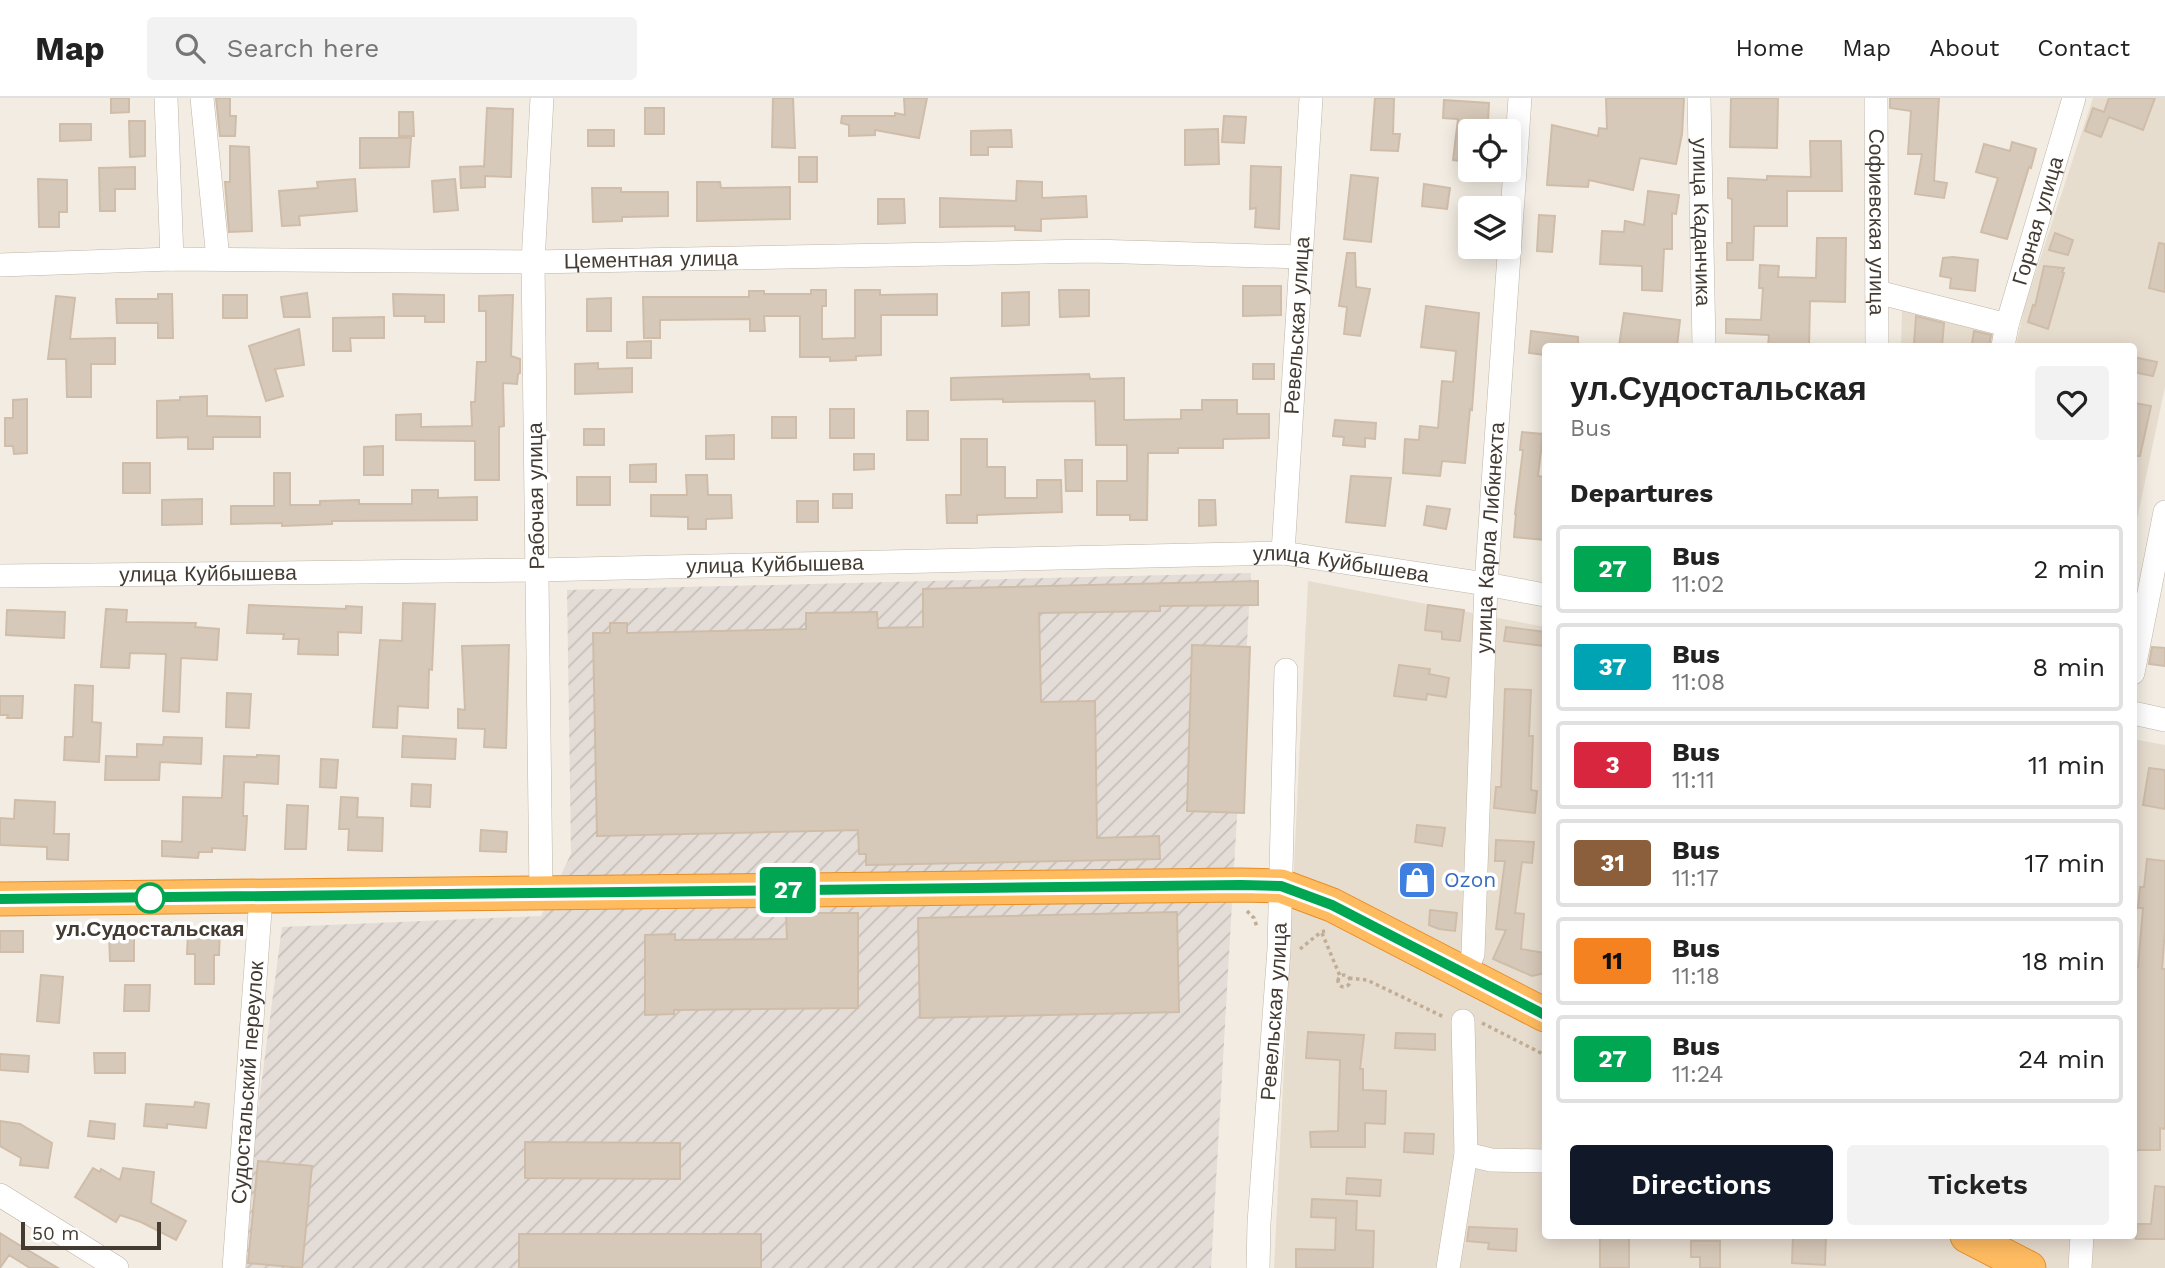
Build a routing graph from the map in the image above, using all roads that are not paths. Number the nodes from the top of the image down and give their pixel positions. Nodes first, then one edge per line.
1 (166, 98) edge
2 (202, 98) edge
3 (542, 98) edge
4 (1311, 98) edge
5 (1520, 98) edge
6 (1699, 98) edge
7 (1875, 98) edge
8 (2074, 98) edge
9 (1301, 257) junction
10 (172, 259) junction
11 (218, 259) junction
12 (533, 262) junction
13 (0, 265) edge
14 (1877, 292) junction
15 (2005, 336) edge
16 (1704, 343) edge
17 (1877, 343) edge
18 (2165, 512) edge
19 (1283, 553) junction
20 (537, 570) junction
21 (0, 576) edge
22 (1486, 584) junction
23 (1542, 594) edge
24 (2137, 653) edge
25 (1286, 670) dead end
26 (2137, 714) edge
27 (2165, 720) edge
28 (1281, 886) junction
29 (541, 893) junction
30 (261, 897) junction
31 (0, 899) edge
32 (1465, 975) junction
33 (1542, 1014) edge
34 (1463, 1021) dead end
35 (1466, 1154) junction
36 (1542, 1161) edge
37 (0, 1195) edge
38 (1973, 1239) edge
39 (2082, 1239) edge
40 (117, 1268) edge
41 (234, 1268) edge
42 (1258, 1268) edge
43 (1448, 1268) edge
44 (2029, 1268) edge
45 (2080, 1268) edge

1 - 10 street
2 - 11 street
3 - 12 street, Рабочая улица
4 - 9 street, Ревельская улица
5 - 22 street, улица Карла Либкнехта
6 - 16 street, улица Каданчика
7 - 14 street, Софиевская улица
8 - 15 street, Горная улица
9 - 12 street, Цементная улица
9 - 19 street, Ревельская улица
10 - 11 street, Цементная улица
10 - 13 street, Цементная улица
11 - 12 street, Цементная улица
12 - 20 street, Рабочая улица
14 - 15 street
14 - 17 street, Софиевская улица
18 - 24 street
19 - 20 street, улица Куйбышева
19 - 22 street, улица Куйбышева
20 - 21 street, улица Куйбышева
20 - 29 street, Рабочая улица
22 - 23 street, улица Куйбышева
22 - 32 street, улица Карла Либкнехта
25 - 28 street, Ревельская улица
26 - 27 street
28 - 29 highway
28 - 32 highway
28 - 42 street, Ревельская улица
29 - 30 highway
30 - 31 highway
30 - 41 street, Судостальский переулок
32 - 33 highway
34 - 35 street
35 - 36 street
35 - 43 street
37 - 40 street
38 - 44 highway
39 - 45 street

